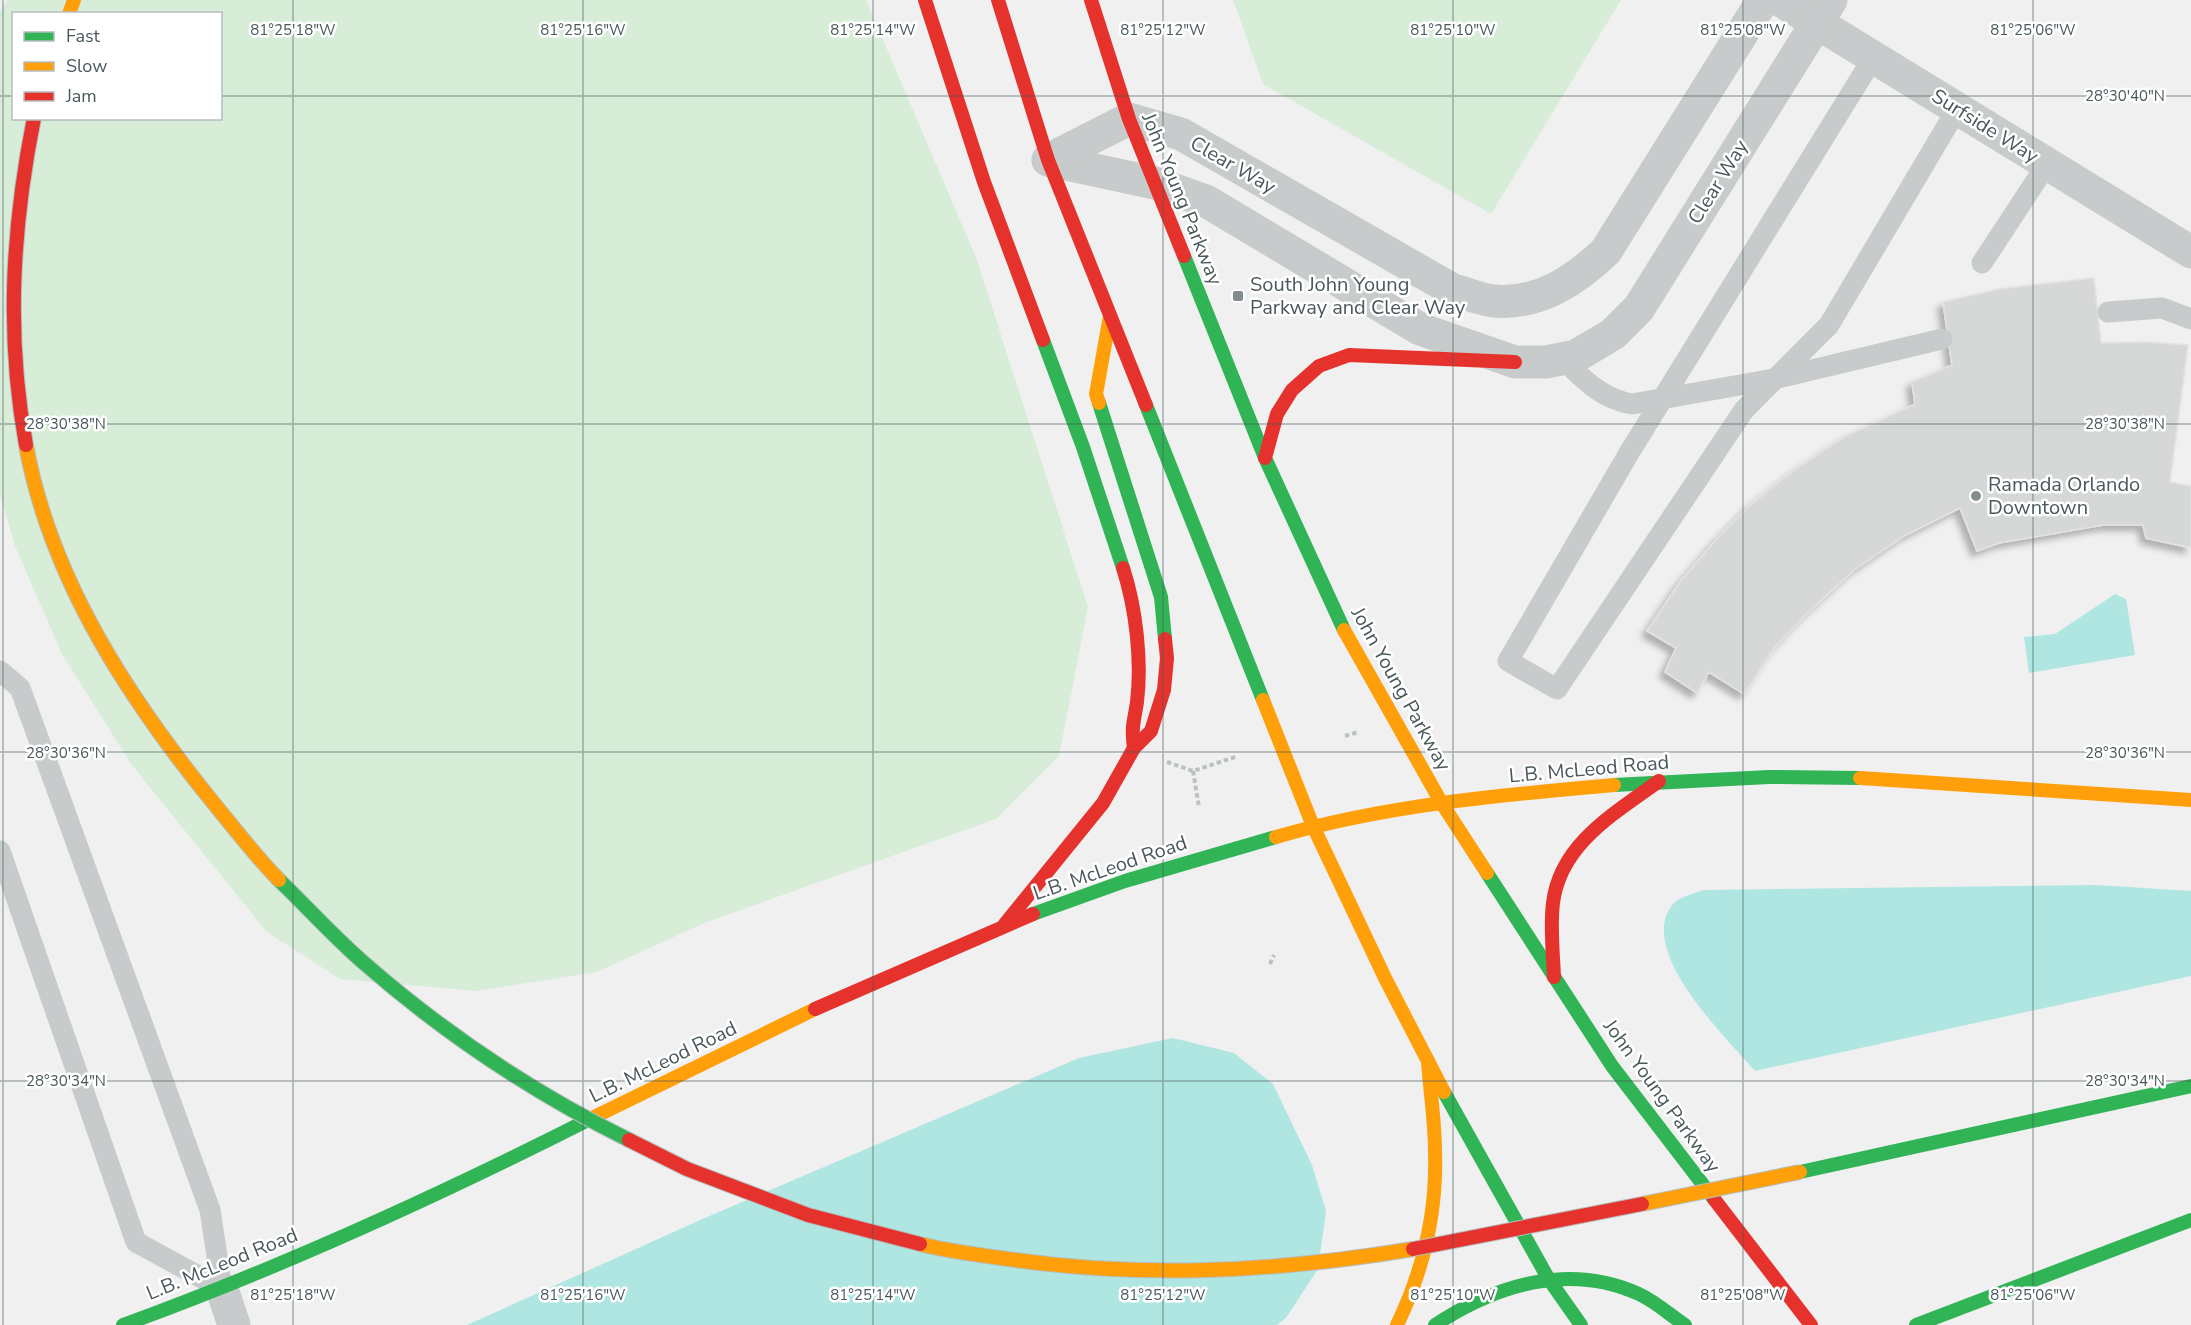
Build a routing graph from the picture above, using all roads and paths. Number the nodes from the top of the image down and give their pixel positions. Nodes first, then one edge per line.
1 (925, 0) edge
2 (998, 0) edge
3 (1091, 0) edge
4 (1764, 0) edge
5 (1780, 0) edge
6 (1824, 12) edge
7 (1873, 57) junction
8 (1957, 109) junction
9 (1129, 119) junction
10 (34, 120) edge
11 (1048, 160) junction
12 (2047, 164) junction
13 (1155, 183) junction
14 (2191, 252) edge
15 (1982, 263) dead end
16 (2108, 312) dead end
17 (1110, 316) junction
18 (2191, 320) edge
19 (1942, 339) dead end
20 (1563, 359) junction
21 (1515, 362) junction
22 (1774, 379) junction
23 (1662, 400) junction
24 (1265, 458) junction
25 (0, 671) edge
26 (1359, 732) dead end
27 (1345, 736) dead end
28 (1134, 748) junction
29 (1238, 756) dead end
30 (1161, 760) dead end
31 (1192, 771) junction
32 (1659, 781) junction
33 (2191, 800) edge
34 (1442, 802) junction
35 (1199, 807) dead end
36 (1313, 826) junction
37 (0, 851) edge
38 (1005, 924) junction
39 (1274, 955) dead end
40 (1270, 964) dead end
41 (1554, 977) junction
42 (1428, 1061) junction
43 (2191, 1086) edge
44 (2191, 1220) edge
45 (1548, 1278) junction
46 (222, 1289) junction
47 (123, 1325) edge
48 (234, 1325) edge
49 (1397, 1325) edge
50 (1435, 1325) edge
51 (1581, 1325) edge
52 (1685, 1325) edge
53 (1810, 1325) edge
54 (1916, 1325) edge

1 - 28 main road
2 - 11 main road
3 - 9 main road, John Young Parkway
4 - 9 street, Clear Way
5 - 6 street, Surfside Way
6 - 7 street, Surfside Way
6 - 20 street, Clear Way
7 - 8 street, Surfside Way
7 - 23 lane
8 - 12 street, Surfside Way
8 - 22 lane
9 - 11 street
9 - 13 main road, John Young Parkway
10 - 43 main road, bridge
11 - 13 street, Clear Way
11 - 17 main road
12 - 14 street, Surfside Way
12 - 15 lane
13 - 21 street, Clear Way
13 - 24 main road, John Young Parkway
16 - 18 lane
17 - 28 main road
17 - 36 main road
19 - 22 lane
20 - 21 street, Clear Way
20 - 23 lane
21 - 24 main road
22 - 23 lane
22 - 23 lane
24 - 34 main road, John Young Parkway
25 - 46 lane
26 - 27 path
28 - 38 main road
29 - 31 path
30 - 31 path
31 - 35 path
32 - 33 main road, L.B. McLeod Road
32 - 34 main road, L.B. McLeod Road
32 - 41 main road
34 - 36 main road, L.B. McLeod Road
34 - 41 main road, John Young Parkway
36 - 38 main road, L.B. McLeod Road
36 - 42 main road
37 - 46 lane
38 - 46 main road, L.B. McLeod Road
39 - 40 path
41 - 53 main road, John Young Parkway
42 - 45 main road
42 - 49 main road
44 - 54 main road
45 - 50 main road
45 - 51 main road
45 - 52 main road
46 - 47 main road, L.B. McLeod Road
46 - 48 street

